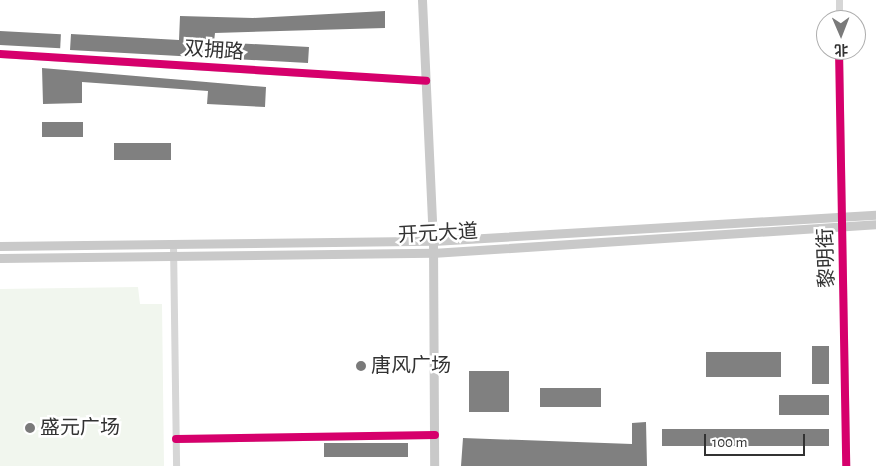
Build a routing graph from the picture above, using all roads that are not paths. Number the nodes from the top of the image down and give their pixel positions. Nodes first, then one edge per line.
1 (422, 0) edge
2 (0, 54) edge
3 (839, 60) edge
4 (426, 81) junction
5 (876, 215) edge
6 (843, 221) junction
7 (876, 224) edge
8 (433, 241) junction
9 (173, 244) junction
10 (0, 246) edge
11 (432, 253) junction
12 (173, 256) junction
13 (0, 258) edge
14 (435, 435) junction
15 (176, 439) junction
16 (176, 466) edge
17 (434, 466) edge
18 (846, 466) edge

1 - 4 main road
2 - 4 street, 双拥路
3 - 6 street, 黎明街
4 - 8 main road
5 - 6 main road, 开元大道
6 - 7 main road, 开元大道
6 - 8 main road, 开元大道
6 - 11 main road, 开元大道
6 - 18 street, 黎明街
8 - 9 main road, 开元大道
8 - 11 main road
9 - 10 main road, 开元大道
9 - 12 street
11 - 12 main road, 开元大道
11 - 14 main road
12 - 13 main road, 开元大道
12 - 15 street
14 - 15 street
14 - 17 main road
15 - 16 street

